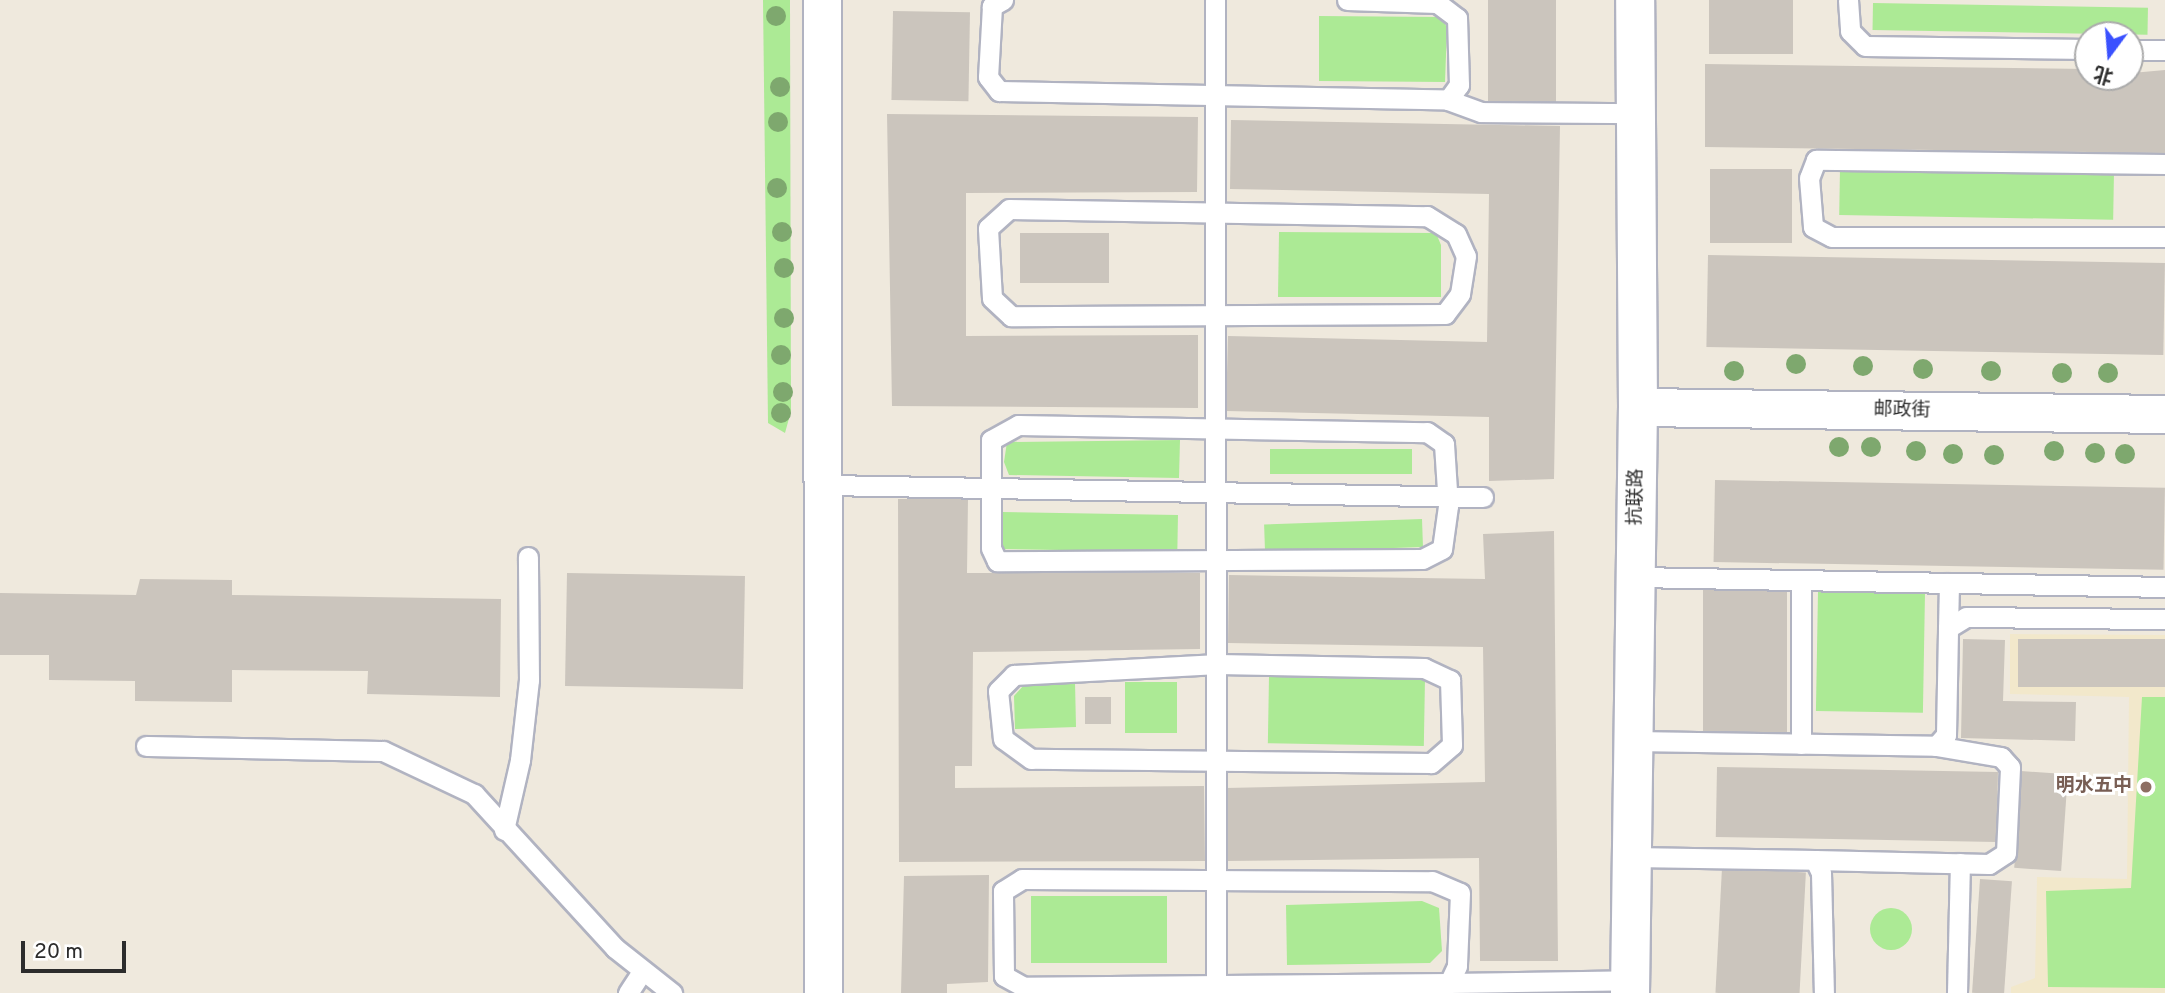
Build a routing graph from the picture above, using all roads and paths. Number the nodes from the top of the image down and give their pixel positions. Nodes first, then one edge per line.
1 (822, 0) edge
2 (1003, 0) edge
3 (1215, 0) edge
4 (1347, 0) edge
5 (1635, 0) edge
6 (1848, 0) edge
7 (2074, 49) edge
8 (2144, 50) edge
9 (2165, 50) edge
10 (1215, 96) junction
11 (1448, 100) junction
12 (1635, 113) junction
13 (2165, 164) edge
14 (1215, 212) junction
15 (2165, 237) edge
16 (1215, 315) junction
17 (1638, 408) junction
18 (2165, 414) edge
19 (1216, 429) junction
20 (826, 485) junction
21 (990, 488) junction
22 (1217, 492) junction
23 (1447, 496) junction
24 (1483, 497) dead end
25 (528, 557) dead end
26 (1217, 559) junction
27 (1636, 577) junction
28 (1801, 580) junction
29 (1949, 583) junction
30 (2165, 587) edge
31 (2165, 619) edge
32 (1948, 628) junction
33 (1218, 664) junction
34 (1634, 741) junction
35 (1801, 744) junction
36 (146, 746) dead end
37 (1936, 746) junction
38 (1220, 760) junction
39 (504, 830) junction
40 (1632, 857) junction
41 (1815, 860) junction
42 (1960, 863) junction
43 (1217, 879) junction
44 (643, 970) junction
45 (1449, 983) junction
46 (1630, 986) edge
47 (1216, 991) edge
48 (628, 993) edge
49 (672, 993) edge
50 (824, 993) edge
51 (1824, 993) edge
52 (1956, 993) edge

1 - 20 street
2 - 10 lane
3 - 10 lane
4 - 11 lane
5 - 12 street, 抗联路
6 - 7 lane
8 - 9 lane
10 - 11 lane
10 - 14 lane
11 - 12 lane
12 - 17 street, 抗联路
13 - 15 lane
14 - 16 lane
14 - 16 lane
14 - 16 lane
16 - 19 lane
17 - 18 street, 邮政街
17 - 27 street, 抗联路
19 - 21 lane
19 - 22 lane
19 - 23 lane
20 - 21 lane
20 - 50 street
21 - 22 lane
21 - 26 lane
22 - 23 lane
22 - 26 lane
23 - 24 lane
23 - 26 lane
25 - 39 lane
26 - 33 lane
27 - 28 lane
27 - 34 street, 抗联路
28 - 29 lane
28 - 35 lane
29 - 30 lane
29 - 32 lane
31 - 32 lane
32 - 37 lane
33 - 38 lane
33 - 38 lane
33 - 38 lane
34 - 35 lane
34 - 40 street, 抗联路
35 - 37 lane
36 - 39 lane
37 - 42 lane
38 - 43 lane
39 - 44 lane
40 - 41 lane
40 - 46 street, 抗联路
41 - 42 lane
41 - 51 lane
42 - 52 lane
43 - 45 lane
43 - 47 lane
43 - 47 lane
44 - 48 lane
44 - 49 lane
45 - 46 lane
45 - 47 lane

